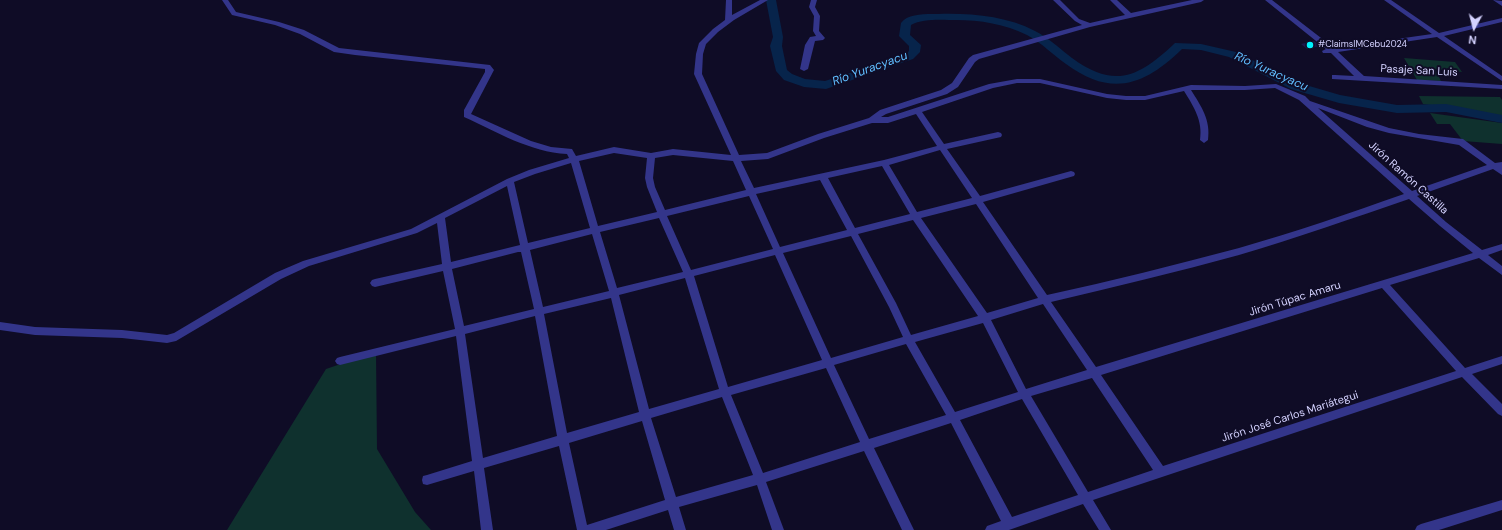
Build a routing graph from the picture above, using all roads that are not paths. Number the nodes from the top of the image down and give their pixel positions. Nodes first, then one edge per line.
1 (225, 0) edge
2 (729, 0) edge
3 (814, 0) edge
4 (1056, 0) edge
5 (1113, 0) edge
6 (1168, 0) edge
7 (1202, 0) edge
8 (1268, 0) edge
9 (1387, 0) edge
10 (1496, 0) edge
11 (761, 2) edge
12 (1502, 4) edge
13 (1174, 6) junction
14 (1130, 16) junction
15 (1502, 20) edge
16 (728, 22) junction
17 (1089, 25) junction
18 (1439, 35) junction
19 (1329, 51) junction
20 (804, 69) dead end
21 (1335, 77) dead end
22 (1362, 79) junction
23 (1502, 79) edge
24 (1502, 87) edge
25 (1186, 88) junction
26 (1305, 101) junction
27 (917, 110) junction
28 (872, 120) junction
29 (998, 135) dead end
30 (1204, 140) dead end
31 (942, 147) junction
32 (650, 156) junction
33 (574, 159) junction
34 (737, 159) junction
35 (884, 164) junction
36 (1498, 166) edge
37 (1502, 172) edge
38 (1072, 174) dead end
39 (823, 177) junction
40 (510, 181) junction
41 (753, 193) junction
42 (1412, 196) junction
43 (978, 200) junction
44 (662, 214) junction
45 (916, 216) junction
46 (441, 217) junction
47 (595, 229) junction
48 (853, 231) junction
49 (1502, 247) edge
50 (524, 248) junction
51 (779, 250) junction
52 (1480, 254) junction
53 (447, 267) junction
54 (1502, 271) edge
55 (688, 273) junction
56 (375, 283) dead end
57 (1384, 284) junction
58 (614, 293) junction
59 (1046, 299) junction
60 (539, 312) junction
61 (985, 318) junction
62 (0, 326) edge
63 (460, 332) junction
64 (909, 340) junction
65 (1502, 360) edge
66 (340, 361) dead end
67 (829, 364) junction
68 (1464, 373) junction
69 (1094, 374) junction
70 (725, 392) junction
71 (1024, 394) junction
72 (1502, 411) edge
73 (646, 415) junction
74 (953, 417) junction
75 (563, 440) junction
76 (867, 444) junction
77 (479, 464) junction
78 (1161, 472) junction
79 (760, 479) junction
80 (427, 480) dead end
81 (1086, 498) junction
82 (674, 503) junction
83 (1502, 505) edge
84 (1009, 524) junction
85 (487, 530) edge
86 (583, 530) edge
87 (588, 530) edge
88 (680, 530) edge
89 (778, 530) edge
90 (908, 530) edge
91 (991, 530) edge
92 (1105, 530) edge
93 (1421, 530) edge

1 - 33 street
2 - 16 street
3 - 20 street
4 - 17 street
5 - 14 street
6 - 13 street
7 - 13 street
8 - 19 street
9 - 18 street
10 - 12 street
11 - 16 street
13 - 14 street
14 - 17 street
15 - 18 street
16 - 34 street
17 - 28 street
18 - 19 street
18 - 23 street
19 - 22 street
21 - 22 street, Pasaje San Luis
22 - 24 street, Pasaje San Luis
25 - 26 street
25 - 27 street
25 - 30 street
26 - 36 street
26 - 42 street, Jirón Ramón Castilla
27 - 28 street
27 - 31 street
28 - 34 street
29 - 31 street
31 - 35 street
31 - 43 street
32 - 33 street
32 - 34 street
32 - 44 street
33 - 40 street
33 - 47 street
34 - 41 street
35 - 39 street
35 - 45 street
36 - 37 street
36 - 42 street
38 - 43 street
39 - 41 street
39 - 48 street
40 - 46 street
40 - 50 street
41 - 44 street
41 - 51 street
42 - 52 street, Jirón Ramón Castilla
42 - 59 street
43 - 45 street
43 - 59 street
44 - 47 street
44 - 55 street
45 - 48 street
45 - 61 street
46 - 53 street
46 - 62 street
47 - 50 street
47 - 58 street
48 - 51 street
48 - 64 street
49 - 52 street, Jirón Túpac Amaru
50 - 53 street
50 - 60 street
51 - 55 street
51 - 67 street
52 - 54 street, Jirón Ramón Castilla
52 - 57 street, Jirón Túpac Amaru
53 - 56 street
53 - 63 street
55 - 58 street
55 - 70 street
57 - 68 street
57 - 69 street, Jirón Túpac Amaru
58 - 60 street
58 - 73 street
59 - 61 street
59 - 69 street
60 - 63 street
60 - 75 street
61 - 64 street
61 - 71 street
63 - 66 street
63 - 77 street
64 - 67 street
64 - 74 street
65 - 68 street, Jirón José Carlos Mariátegui
67 - 70 street
67 - 76 street
68 - 72 street
68 - 78 street, Jirón José Carlos Mariátegui
69 - 71 street, Jirón Túpac Amaru
69 - 78 street
70 - 73 street
70 - 79 street
71 - 74 street, Jirón Túpac Amaru
71 - 81 street
73 - 75 street
73 - 82 street
74 - 76 street, Jirón Túpac Amaru
74 - 84 street
75 - 77 street
75 - 86 street
76 - 79 street, Jirón Túpac Amaru
76 - 90 street
77 - 80 street
77 - 85 street
78 - 81 street, Jirón José Carlos Mariátegui
79 - 82 street, Jirón Túpac Amaru
79 - 89 street
81 - 84 street, Jirón José Carlos Mariátegui
81 - 92 street
82 - 87 street, Jirón Túpac Amaru
82 - 88 street
83 - 93 street
84 - 91 street, Jirón José Carlos Mariátegui

